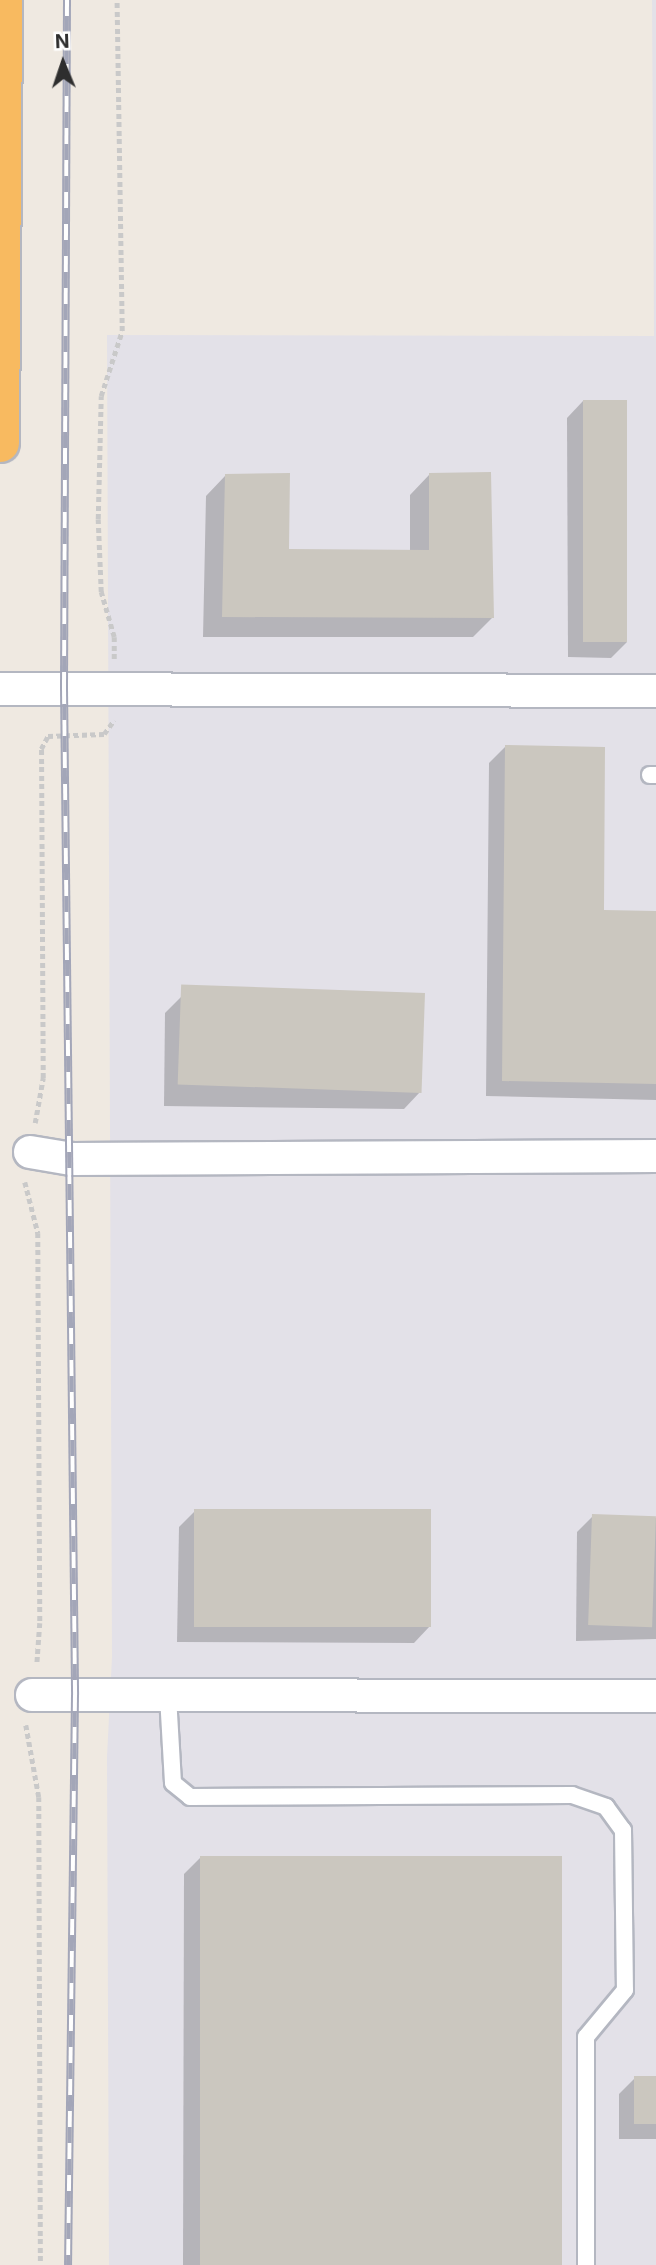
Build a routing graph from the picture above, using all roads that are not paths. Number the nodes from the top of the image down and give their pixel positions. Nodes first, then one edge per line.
1 (3, 0) edge
2 (0, 443) edge
3 (0, 689) edge
4 (656, 691) edge
5 (30, 1152) road end
6 (656, 1156) edge
7 (32, 1695) road end
8 (167, 1696) junction
9 (656, 1696) edge
10 (586, 2265) edge

1 - 2 highway
3 - 4 street
5 - 6 street
7 - 8 street
8 - 9 street
8 - 10 lane

